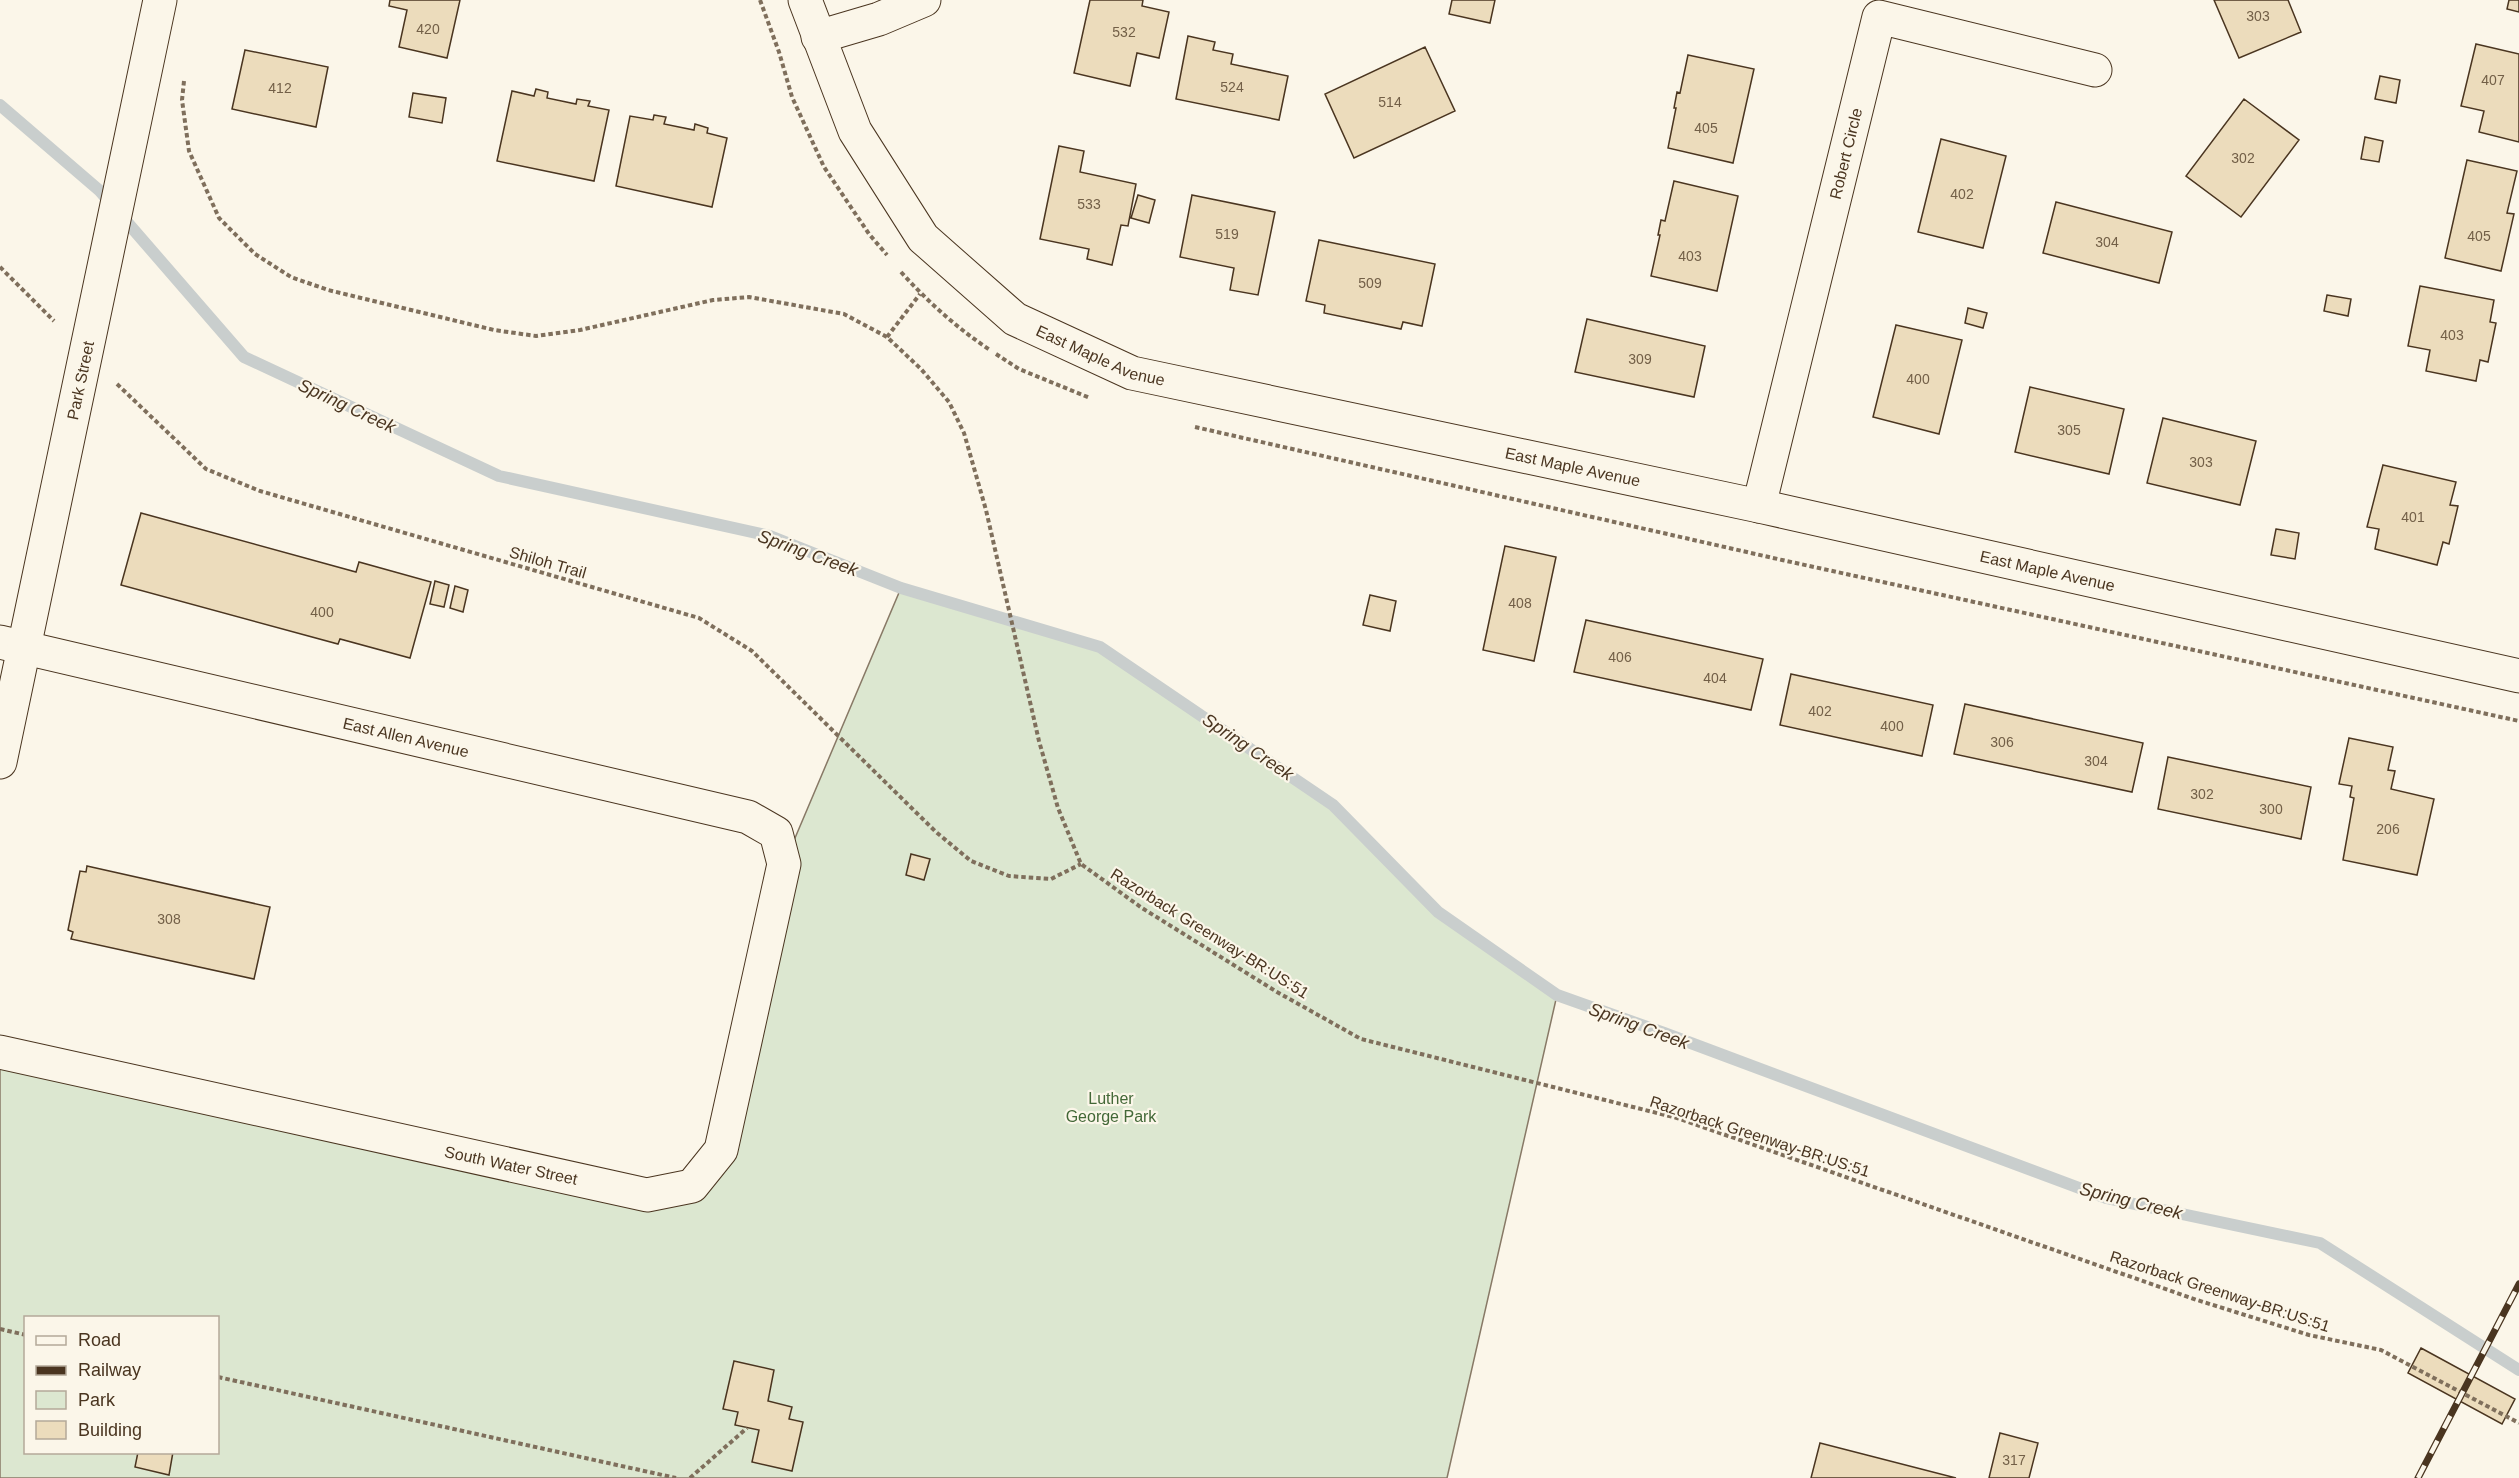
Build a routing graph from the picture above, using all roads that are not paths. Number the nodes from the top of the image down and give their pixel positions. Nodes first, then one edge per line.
1 (160, 0) edge
2 (805, 0) edge
3 (924, 0) edge
4 (818, 37) junction
5 (2095, 70) dead end
6 (1760, 507) junction
7 (13, 645) edge
8 (2519, 676) edge
9 (0, 762) edge
10 (784, 864) joint
11 (0, 1052) edge

1 - 7 street, Park Street
2 - 4 street, East Maple Avenue
3 - 4 street
4 - 6 street, East Maple Avenue
5 - 6 street, Robert Circle
6 - 8 street, East Maple Avenue
7 - 9 street, Park Street
7 - 10 street, East Allen Avenue
10 - 11 street, South Water Street

